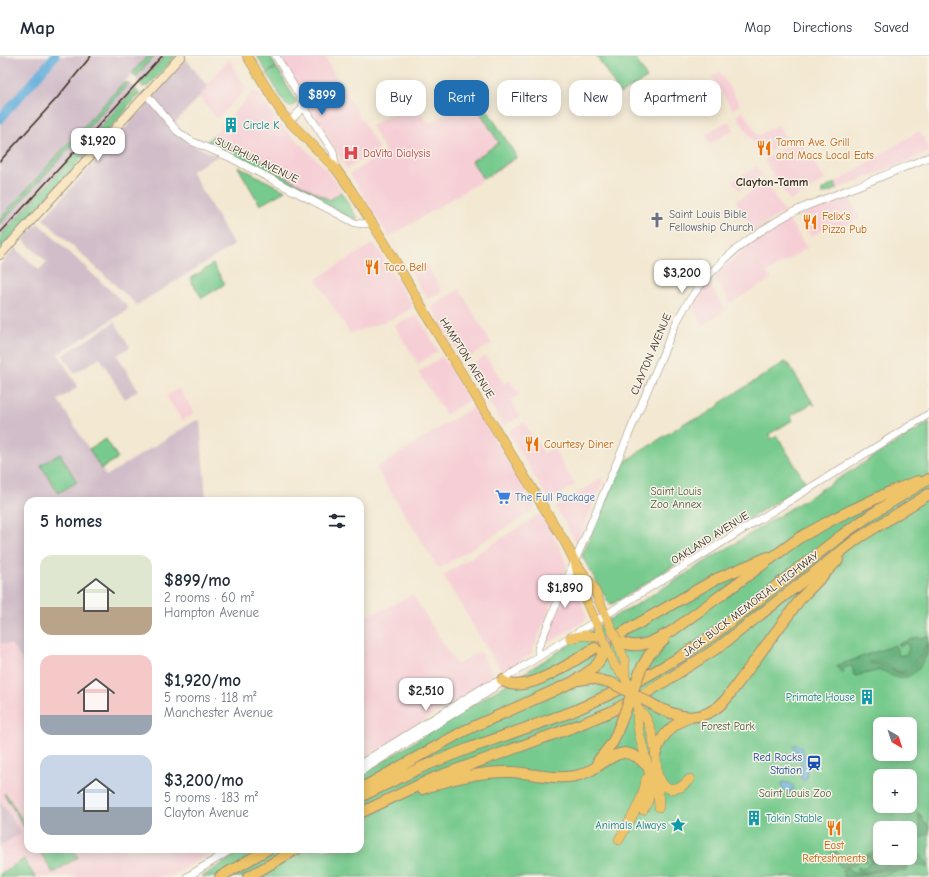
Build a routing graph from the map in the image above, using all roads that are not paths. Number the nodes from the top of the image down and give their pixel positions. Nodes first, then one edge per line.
1 (181, 56) edge
2 (247, 56) edge
3 (276, 56) edge
4 (146, 94) junction
5 (303, 106) junction
6 (289, 122) junction
7 (929, 157) edge
8 (336, 168) junction
9 (372, 222) junction
10 (0, 254) edge
11 (929, 414) edge
12 (929, 478) edge
13 (929, 494) edge
14 (856, 539) junction
15 (784, 549) junction
16 (575, 562) junction
17 (606, 615) junction
18 (595, 622) junction
19 (672, 631) junction
20 (617, 635) junction
21 (570, 638) junction
22 (604, 642) junction
23 (595, 648) tunnel mouth
24 (538, 657) junction
25 (625, 677) junction
26 (502, 680) junction
27 (573, 682) junction
28 (631, 693) junction
29 (638, 709) junction
30 (690, 717) junction
31 (656, 754) junction
32 (364, 762) edge
33 (647, 766) junction
34 (364, 770) edge
35 (585, 773) junction
36 (657, 773) junction
37 (690, 779) dead end
38 (364, 787) edge
39 (364, 795) edge
40 (392, 796) junction
41 (659, 807) dead end
42 (643, 810) dead end
43 (364, 811) edge
44 (619, 840) dead end
45 (226, 853) edge
46 (261, 853) edge
47 (290, 853) edge
48 (187, 877) edge
49 (220, 877) edge
50 (248, 877) edge

1 - 4 main road
2 - 6 main road, HAMPTON AVENUE
3 - 5 street, HAMPTON AVENUE
4 - 9 street, SULPHUR AVENUE
4 - 10 main road
5 - 6 street
5 - 8 street, HAMPTON AVENUE
6 - 8 main road, HAMPTON AVENUE
7 - 16 street, CLAYTON AVENUE
8 - 9 main road, HAMPTON AVENUE
9 - 16 main road, HAMPTON AVENUE
11 - 17 street, OAKLAND AVENUE
12 - 15 highway
12 - 39 highway, JACK BUCK MEMORIAL HIGHWAY
13 - 14 highway, JACK BUCK MEMORIAL HIGHWAY
14 - 30 highway
14 - 40 highway, JACK BUCK MEMORIAL HIGHWAY
15 - 19 highway
15 - 20 highway
16 - 17 main road, HAMPTON AVENUE
16 - 18 main road, HAMPTON AVENUE
16 - 24 street, CLAYTON AVENUE
17 - 18 street, OAKLAND AVENUE
17 - 20 main road, HAMPTON AVENUE
18 - 21 street, OAKLAND AVENUE
18 - 22 main road, HAMPTON AVENUE
19 - 20 highway
19 - 28 highway, bridge
20 - 25 main road, HAMPTON AVENUE
21 - 22 main road
21 - 24 street, OAKLAND AVENUE
22 - 25 main road, HAMPTON AVENUE
22 - 27 highway
23 - 26 highway
24 - 26 street, OAKLAND AVENUE
25 - 28 main road, HAMPTON AVENUE, bridge
26 - 32 street, OAKLAND AVENUE
26 - 34 street, OAKLAND AVENUE
27 - 28 highway, bridge
27 - 38 highway
28 - 29 main road, HAMPTON AVENUE, bridge
28 - 30 highway, bridge
28 - 35 highway, bridge
29 - 31 main road
29 - 33 main road
30 - 31 highway
31 - 36 main road
33 - 35 highway
33 - 42 main road
33 - 44 main road
35 - 40 highway
36 - 37 main road
36 - 41 main road
40 - 43 highway, JACK BUCK MEMORIAL HIGHWAY
45 - 48 street
46 - 49 highway
47 - 50 highway

